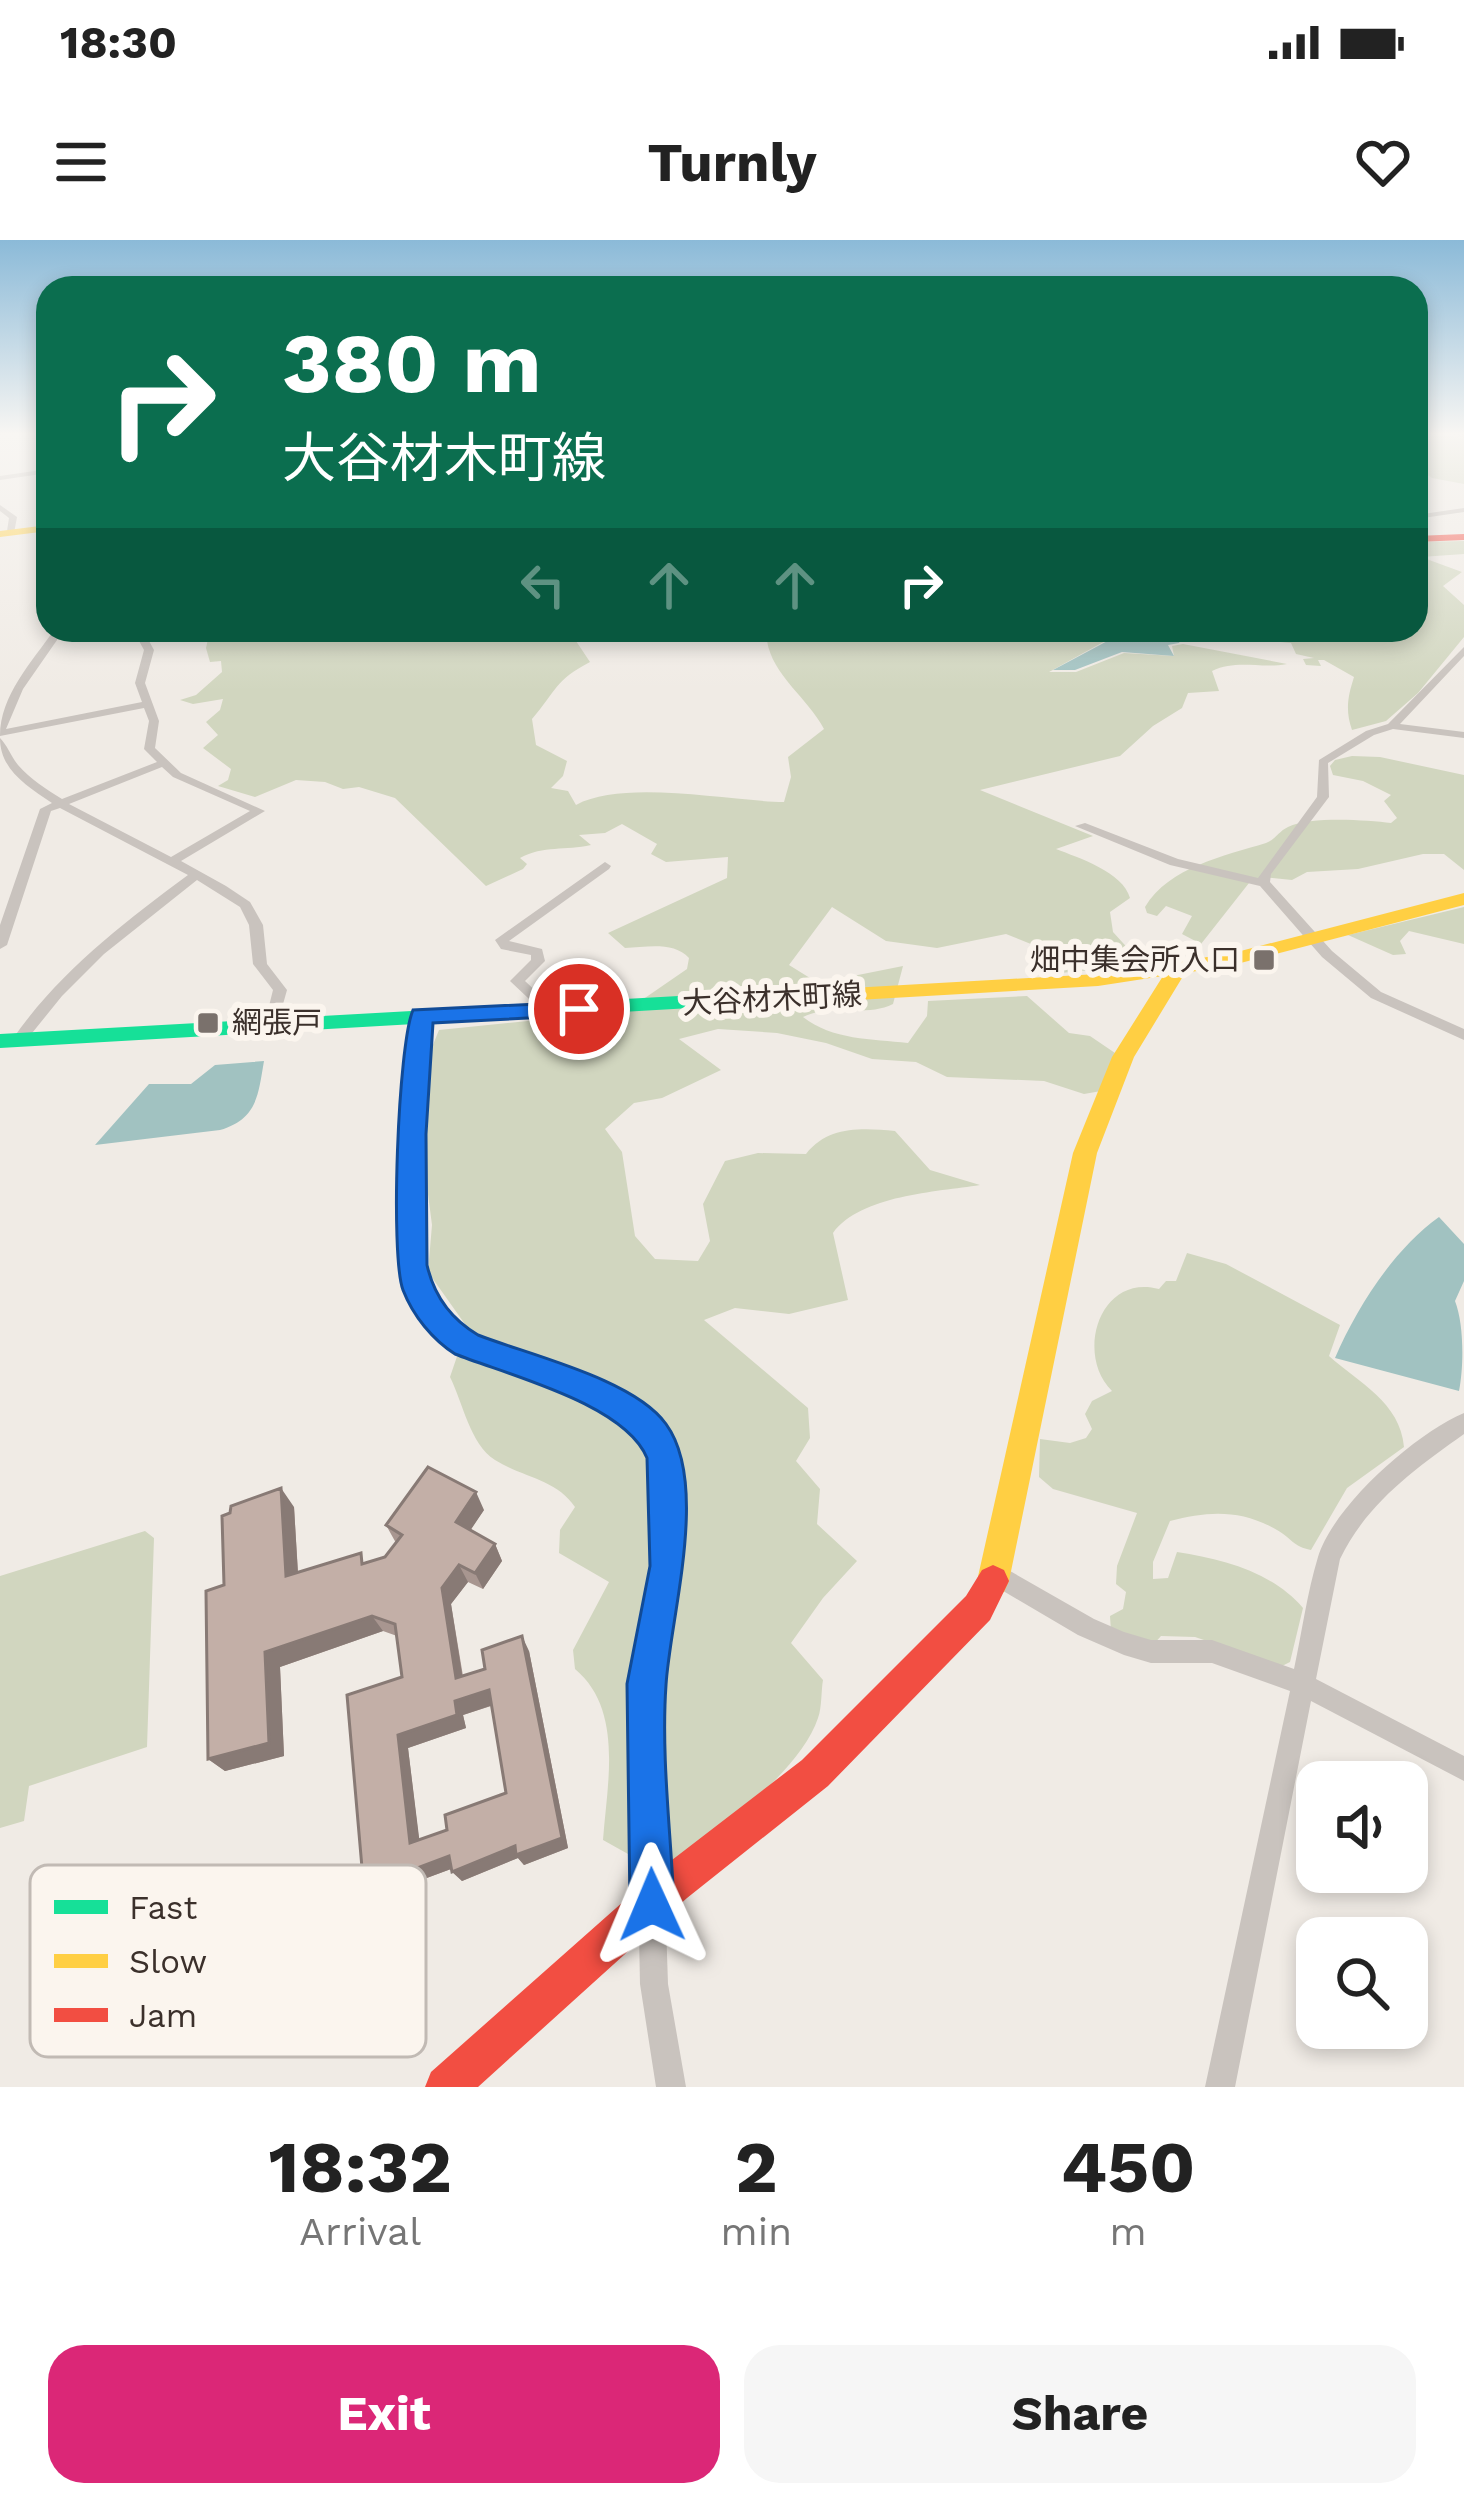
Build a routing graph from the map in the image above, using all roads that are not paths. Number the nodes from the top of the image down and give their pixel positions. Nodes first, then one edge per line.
1 (36, 529) edge
2 (6, 532) edge
3 (1464, 537) edge
4 (1428, 538) edge
5 (51, 642) edge
6 (144, 642) edge
7 (1464, 650) edge
8 (147, 704) junction
9 (1392, 726) junction
10 (0, 735) edge
11 (1464, 735) edge
12 (161, 764) junction
13 (62, 803) junction
14 (1081, 826) dead end
15 (171, 862) junction
16 (605, 866) dead end
17 (195, 875) junction
18 (1264, 883) junction
19 (1464, 898) edge
20 (1316, 940) junction
21 (0, 945) edge
22 (1177, 970) junction
23 (550, 1011) junction
24 (422, 1016) junction
25 (272, 1026) junction
26 (1464, 1035) edge
27 (9, 1041) edge
28 (1464, 1421) edge
29 (996, 1574) junction
30 (1300, 1685) junction
31 (1464, 1769) edge
32 (652, 1905) junction
33 (446, 2087) edge
34 (670, 2087) edge
35 (1220, 2087) edge

1 - 2 main road
3 - 4 main road
5 - 10 street
6 - 8 street
7 - 9 street
8 - 10 street
8 - 12 street
9 - 11 street
9 - 18 street
10 - 13 street
12 - 13 street
12 - 15 street
13 - 15 street
13 - 21 street
14 - 18 street
15 - 17 street
16 - 23 street
17 - 25 street
17 - 27 street
18 - 20 street
19 - 20 main road, 大谷材木町線
20 - 22 main road, 大谷材木町線
20 - 26 street
22 - 23 main road, 大谷材木町線
22 - 29 main road
23 - 24 main road, 大谷材木町線
24 - 25 main road, 大谷材木町線
24 - 32 street
25 - 27 main road, 大谷材木町線
28 - 30 street
29 - 30 street
29 - 32 main road
30 - 31 street
30 - 35 street
32 - 33 main road
32 - 34 street

